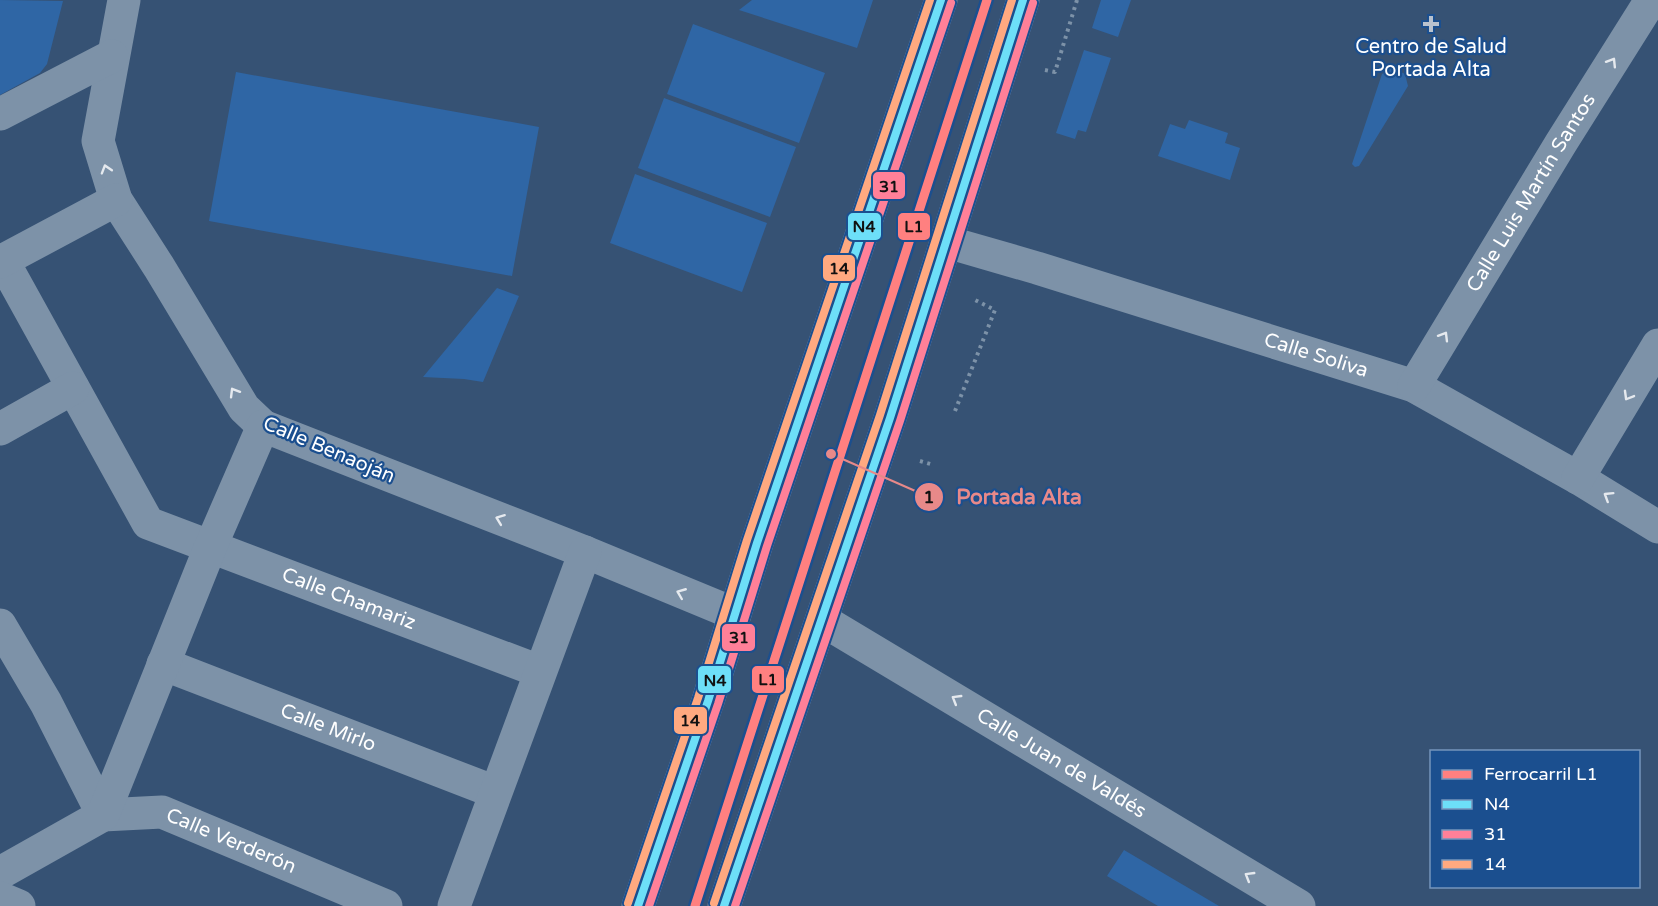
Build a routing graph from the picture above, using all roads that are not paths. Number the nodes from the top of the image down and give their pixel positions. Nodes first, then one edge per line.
1 (124, 0) edge
2 (941, 0) edge
3 (1023, 0) edge
4 (1651, 0) edge
5 (112, 56) junction
6 (0, 114) edge
7 (116, 200) junction
8 (947, 242) junction
9 (1, 262) edge
10 (1658, 345) edge
11 (1414, 386) junction
12 (73, 388) junction
13 (263, 426) junction
14 (0, 429) edge
15 (1578, 478) junction
16 (1658, 527) edge
17 (210, 548) junction
18 (585, 552) junction
19 (735, 614) junction
20 (822, 620) junction
21 (0, 625) edge
22 (163, 664) junction
23 (539, 671) junction
24 (495, 792) junction
25 (103, 815) junction
26 (0, 873) edge
27 (0, 898) edge
28 (19, 906) edge
29 (386, 906) edge
30 (454, 906) edge
31 (638, 906) edge
32 (724, 906) edge
33 (1299, 906) edge

1 - 5 street, Calle Benaoján
2 - 19 main road
3 - 8 main road
11 -> 4 street, Calle Luis Martín Santos
5 - 6 street
7 -> 5 street, Calle Benaoján
7 - 9 street
13 -> 7 street, Calle Benaoján
8 - 11 street, Calle Soliva
8 - 20 main road
9 - 12 street, Calle Chamariz
10 -> 15 street
11 - 15 street, Calle Soliva
12 - 14 street
12 - 17 street, Calle Chamariz
13 - 17 street
18 -> 13 street, Calle Benaoján
16 -> 15 street, Calle Soliva
17 - 22 street
17 - 23 street, Calle Chamariz
19 -> 18 street, Calle Benaoján
18 - 23 street
19 - 31 main road
20 - 32 main road
33 -> 20 street, Calle Juan de Valdés
21 - 25 street
22 - 24 street, Calle Mirlo
22 - 25 street
23 - 24 street
24 - 30 street
25 - 26 street
25 - 29 street, Calle Verderón
27 - 28 street

